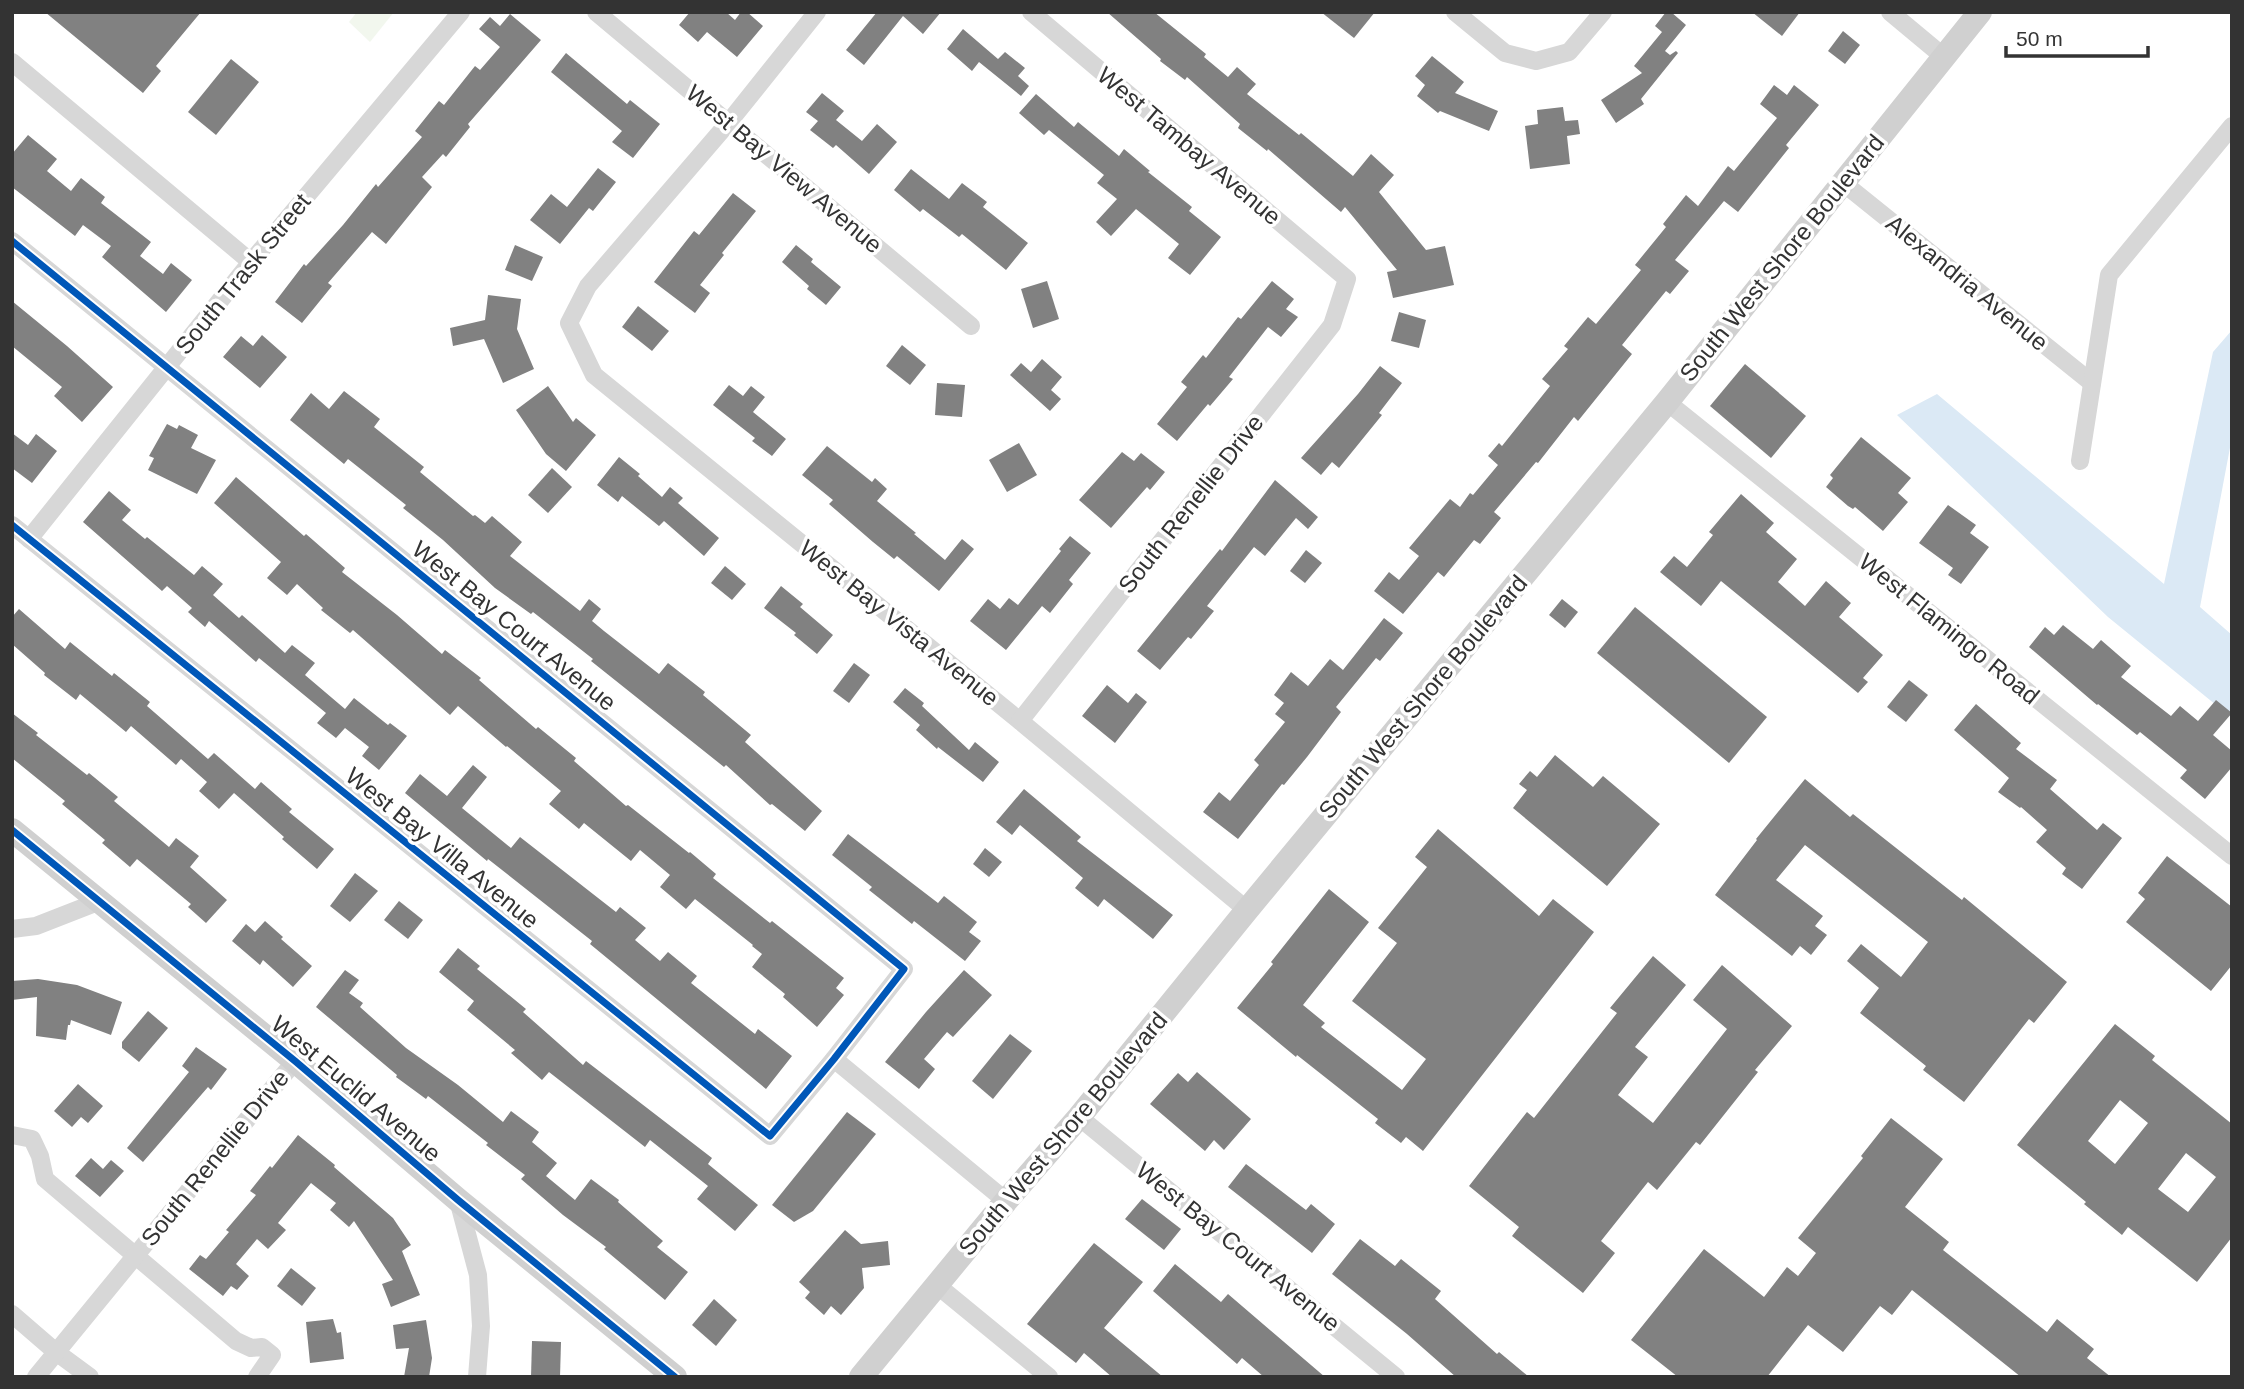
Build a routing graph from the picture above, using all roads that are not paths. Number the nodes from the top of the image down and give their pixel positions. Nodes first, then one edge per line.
1 (461, 12) edge
2 (596, 12) edge
3 (817, 12) edge
4 (1031, 12) edge
5 (1455, 12) edge
6 (1603, 12) edge
7 (1890, 12) edge
8 (1980, 12) edge
9 (1944, 57) junction
10 (12, 62) edge
11 (729, 122) junction
12 (2232, 125) edge
13 (1842, 183) junction
14 (12, 241) edge
15 (251, 262) junction
16 (1348, 279) joint
17 (971, 327) dead end
18 (167, 368) junction
19 (2092, 383) junction
20 (1667, 402) junction
21 (2080, 461) dead end
22 (12, 526) edge
23 (29, 539) junction
24 (1020, 721) junction
25 (12, 830) edge
26 (2232, 856) edge
27 (100, 901) junction
28 (1247, 910) junction
29 (12, 929) edge
30 (834, 1059) junction
31 (295, 1061) junction
32 (1079, 1117) junction
33 (12, 1135) edge
34 (458, 1200) junction
35 (1006, 1200) junction
36 (135, 1255) junction
37 (938, 1286) junction
38 (12, 1314) edge
39 (56, 1352) junction
40 (36, 1377) edge
41 (90, 1377) edge
42 (257, 1377) edge
43 (477, 1377) edge
44 (676, 1377) edge
45 (861, 1377) edge
46 (1049, 1377) edge
47 (1396, 1377) edge

1 - 15 street, South Trask Street
2 - 11 street, West Bay View Avenue
3 - 11 street
4 - 16 street, West Tambay Avenue
5 - 6 street
7 - 9 street
8 - 9 street, South West Shore Boulevard
9 - 13 street, South West Shore Boulevard
10 - 15 street
11 - 17 street, West Bay View Avenue
11 - 24 street, West Bay Vista Avenue
12 - 19 street
13 - 19 street, Alexandria Avenue
13 - 20 street, South West Shore Boulevard
14 - 18 street, West Bay Court Avenue
15 - 18 street, South Trask Street
16 - 24 street, South Renellie Drive
18 - 23 street, South Trask Street
18 - 30 street, West Bay Court Avenue
19 - 21 street
20 - 26 street, West Flamingo Road
20 - 28 street, South West Shore Boulevard
22 - 23 street, West Bay Villa Avenue
23 - 30 street, West Bay Villa Avenue
24 - 28 street, West Bay Vista Avenue
25 - 27 street, West Euclid Avenue
27 - 29 street
27 - 31 street, West Euclid Avenue
28 - 32 street, South West Shore Boulevard
30 - 35 street
31 - 34 street, West Euclid Avenue
31 - 36 street, South Renellie Drive
32 - 35 street, South West Shore Boulevard
32 - 47 street, West Bay Court Avenue
33 - 36 street, South Renellie Drive
34 - 43 street
34 - 44 street, West Euclid Avenue
35 - 37 street, South West Shore Boulevard
36 - 39 street, South Renellie Drive
36 - 42 street, South Renellie Drive
37 - 45 street, South West Shore Boulevard
37 - 46 street
38 - 39 street
39 - 40 street, South Renellie Drive
39 - 41 street

